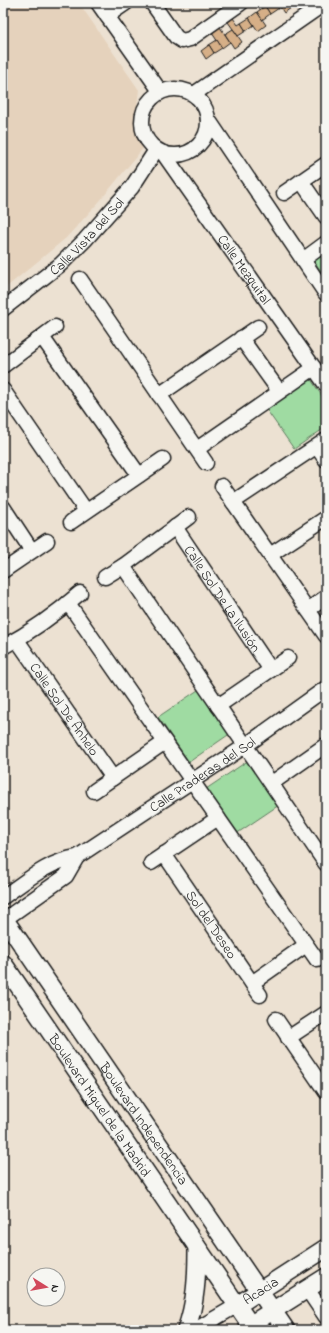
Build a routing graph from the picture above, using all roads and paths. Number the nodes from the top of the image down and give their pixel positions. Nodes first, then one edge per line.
1 (98, 3) edge
2 (126, 3) edge
3 (152, 3) edge
4 (241, 3) edge
5 (325, 3) edge
6 (107, 16) junction
7 (160, 91) junction
8 (194, 94) junction
9 (208, 119) junction
10 (160, 152) junction
11 (326, 164) edge
12 (301, 181) junction
13 (284, 193) dead end
14 (326, 218) edge
15 (326, 243) edge
16 (303, 260) junction
17 (80, 279) dead end
18 (326, 294) edge
19 (3, 309) edge
20 (55, 327) dead end
21 (258, 327) dead end
22 (42, 337) junction
23 (241, 338) junction
24 (3, 366) edge
25 (314, 368) junction
26 (326, 385) edge
27 (3, 390) edge
28 (279, 391) junction
29 (159, 394) junction
30 (321, 444) edge
31 (197, 449) junction
32 (163, 459) dead end
33 (326, 460) edge
34 (206, 463) dead end
35 (139, 475) junction
36 (222, 486) dead end
37 (233, 502) junction
38 (3, 507) edge
39 (86, 511) junction
40 (190, 517) dead end
41 (326, 518) edge
42 (71, 522) dead end
43 (175, 527) junction
44 (47, 541) dead end
45 (32, 551) junction
46 (270, 555) junction
47 (123, 566) junction
48 (3, 571) edge
49 (105, 577) dead end
50 (80, 593) dead end
51 (326, 598) edge
52 (68, 603) junction
53 (308, 610) junction
54 (326, 636) edge
55 (17, 640) junction
56 (3, 647) edge
57 (288, 658) dead end
58 (272, 670) junction
59 (326, 688) edge
60 (218, 706) junction
61 (165, 742) junction
62 (245, 746) junction
63 (325, 746) edge
64 (113, 778) junction
65 (192, 780) junction
66 (272, 783) junction
67 (94, 791) dead end
68 (218, 818) junction
69 (164, 854) junction
70 (77, 857) junction
71 (151, 863) dead end
72 (326, 864) edge
73 (3, 897) edge
74 (4, 918) edge
75 (306, 945) junction
76 (317, 960) dead end
77 (3, 963) edge
78 (252, 983) junction
79 (260, 995) dead end
80 (326, 1013) edge
81 (276, 1019) dead end
82 (288, 1038) junction
83 (326, 1092) edge
84 (197, 1247) junction
85 (326, 1248) edge
86 (320, 1284) edge
87 (260, 1292) junction
88 (236, 1306) junction
89 (272, 1310) junction
90 (326, 1317) edge
91 (248, 1328) edge
92 (186, 1330) edge
93 (195, 1330) edge
94 (286, 1330) edge

1 - 6 street
2 - 6 street
3 - 4 street
5 - 8 street
6 - 7 street
7 - 8 street
7 - 10 street
8 - 9 street
9 - 10 street
9 - 16 street
10 - 19 street, Calle Vista del Sol
10 - 25 street, Calle Mezquital
11 - 12 street
12 - 13 street
12 - 14 street
15 - 16 street
16 - 18 street
17 - 29 street
20 - 22 street
21 - 23 street
22 - 24 street
22 - 35 street
23 - 28 street
23 - 29 street
25 - 26 street, Calle Mezquital
25 - 28 street
27 - 39 street
28 - 31 street
29 - 31 street
30 - 33 street
30 - 37 street
31 - 34 street
32 - 35 street
35 - 39 street
36 - 37 street
37 - 46 street
38 - 45 street
39 - 42 street
40 - 43 street
41 - 46 street
43 - 47 street
43 - 58 street, Calle Sol De La Ilusión
44 - 45 street
45 - 48 street
46 - 53 street
47 - 49 street
47 - 60 street
50 - 52 street
51 - 53 street
52 - 55 street
52 - 61 street
53 - 54 street
55 - 56 street
55 - 64 street, Calle Sol De Anhelo
57 - 58 street
58 - 60 street
59 - 62 street, Calle Praderas del Sol
60 - 62 street
61 - 64 street
61 - 65 street
62 - 65 street, Calle Praderas del Sol
62 - 66 street
63 - 66 street
64 - 67 street
65 - 68 street
65 - 70 street, Calle Praderas del Sol
66 - 72 street
68 - 69 street
68 - 75 street
69 - 71 street
69 - 78 street, Sol del Deseo
70 - 73 street
70 - 74 street
74 - 87 main road, Boulevard Independencia
75 - 76 street
75 - 78 street
77 - 84 main road, Boulevard Miguel de la Madrid
78 - 79 street, Sol del Deseo
80 - 82 street
81 - 82 street
82 - 83 street
84 - 88 main road
84 - 92 main road
85 - 87 main road, Acacia
86 - 89 main road
86 - 90 street
87 - 88 main road, Acacia
87 - 89 main road, Boulevard Independencia
88 - 91 main road
88 - 93 street, Acacia
89 - 91 main road
89 - 94 main road, Boulevard Independencia

